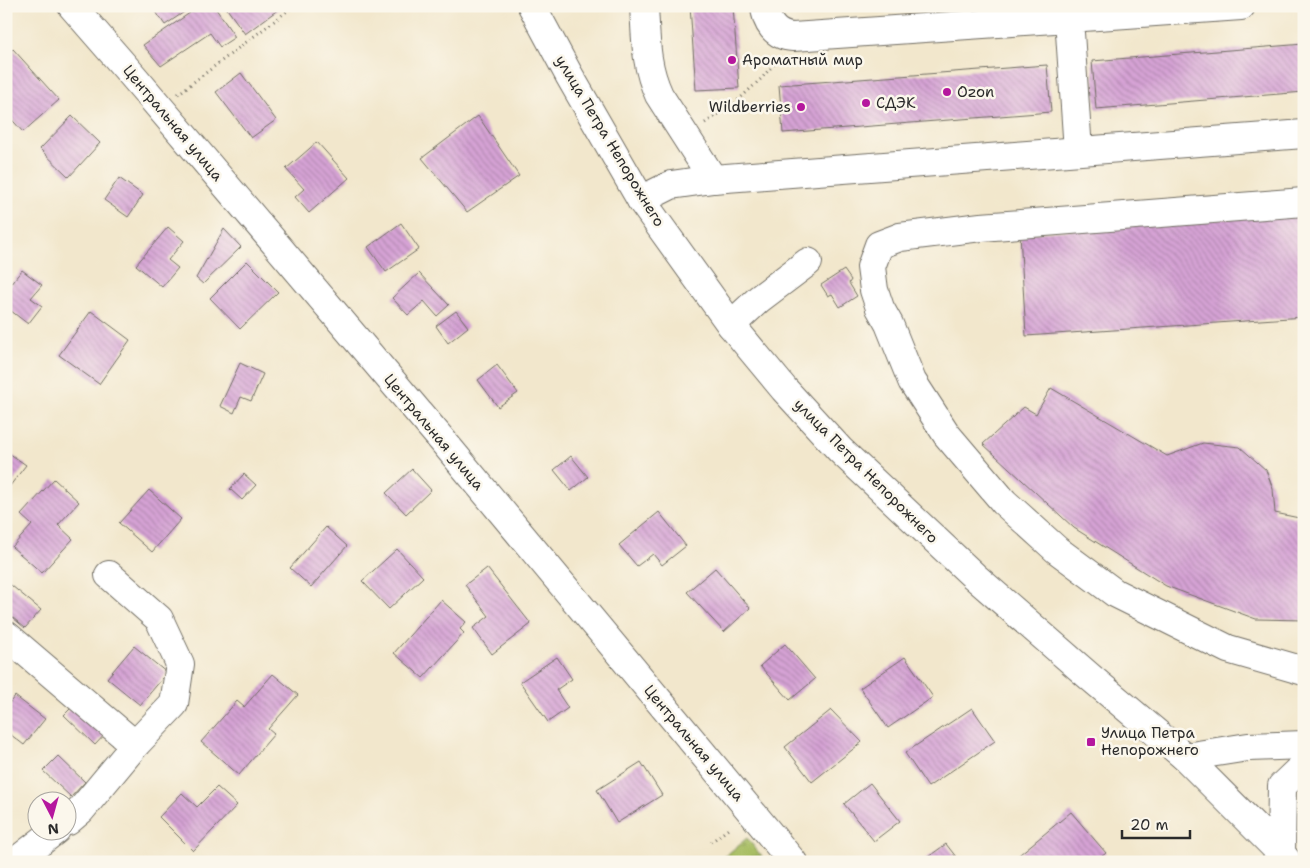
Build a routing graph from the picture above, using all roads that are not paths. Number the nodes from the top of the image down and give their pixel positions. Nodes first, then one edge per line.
1 (72, 6) edge
2 (532, 6) edge
3 (644, 6) edge
4 (765, 6) edge
5 (1241, 6) edge
6 (1068, 12) edge
7 (1304, 134) edge
8 (1078, 151) junction
9 (713, 180) junction
10 (641, 200) junction
11 (1304, 202) edge
12 (808, 262) dead end
13 (731, 325) junction
14 (109, 575) dead end
15 (6, 635) edge
16 (1304, 671) edge
17 (135, 745) junction
18 (1304, 745) edge
19 (1185, 757) junction
20 (1304, 765) edge
21 (78, 813) edge
22 (43, 840) edge
23 (1285, 857) edge
24 (15, 862) edge
25 (793, 862) edge

1 - 25 street, Центральная улица
2 - 10 street, улица Петра Непорожнего
3 - 9 street
4 - 6 street
5 - 6 street
6 - 8 street
7 - 8 street
8 - 9 street
9 - 10 street
10 - 13 street, улица Петра Непорожнего
11 - 16 street
12 - 13 street
13 - 19 street, улица Петра Непорожнего
14 - 17 street
15 - 17 street
17 - 21 street
18 - 19 street
19 - 23 street, улица Петра Непорожнего
20 - 23 street
22 - 24 street

